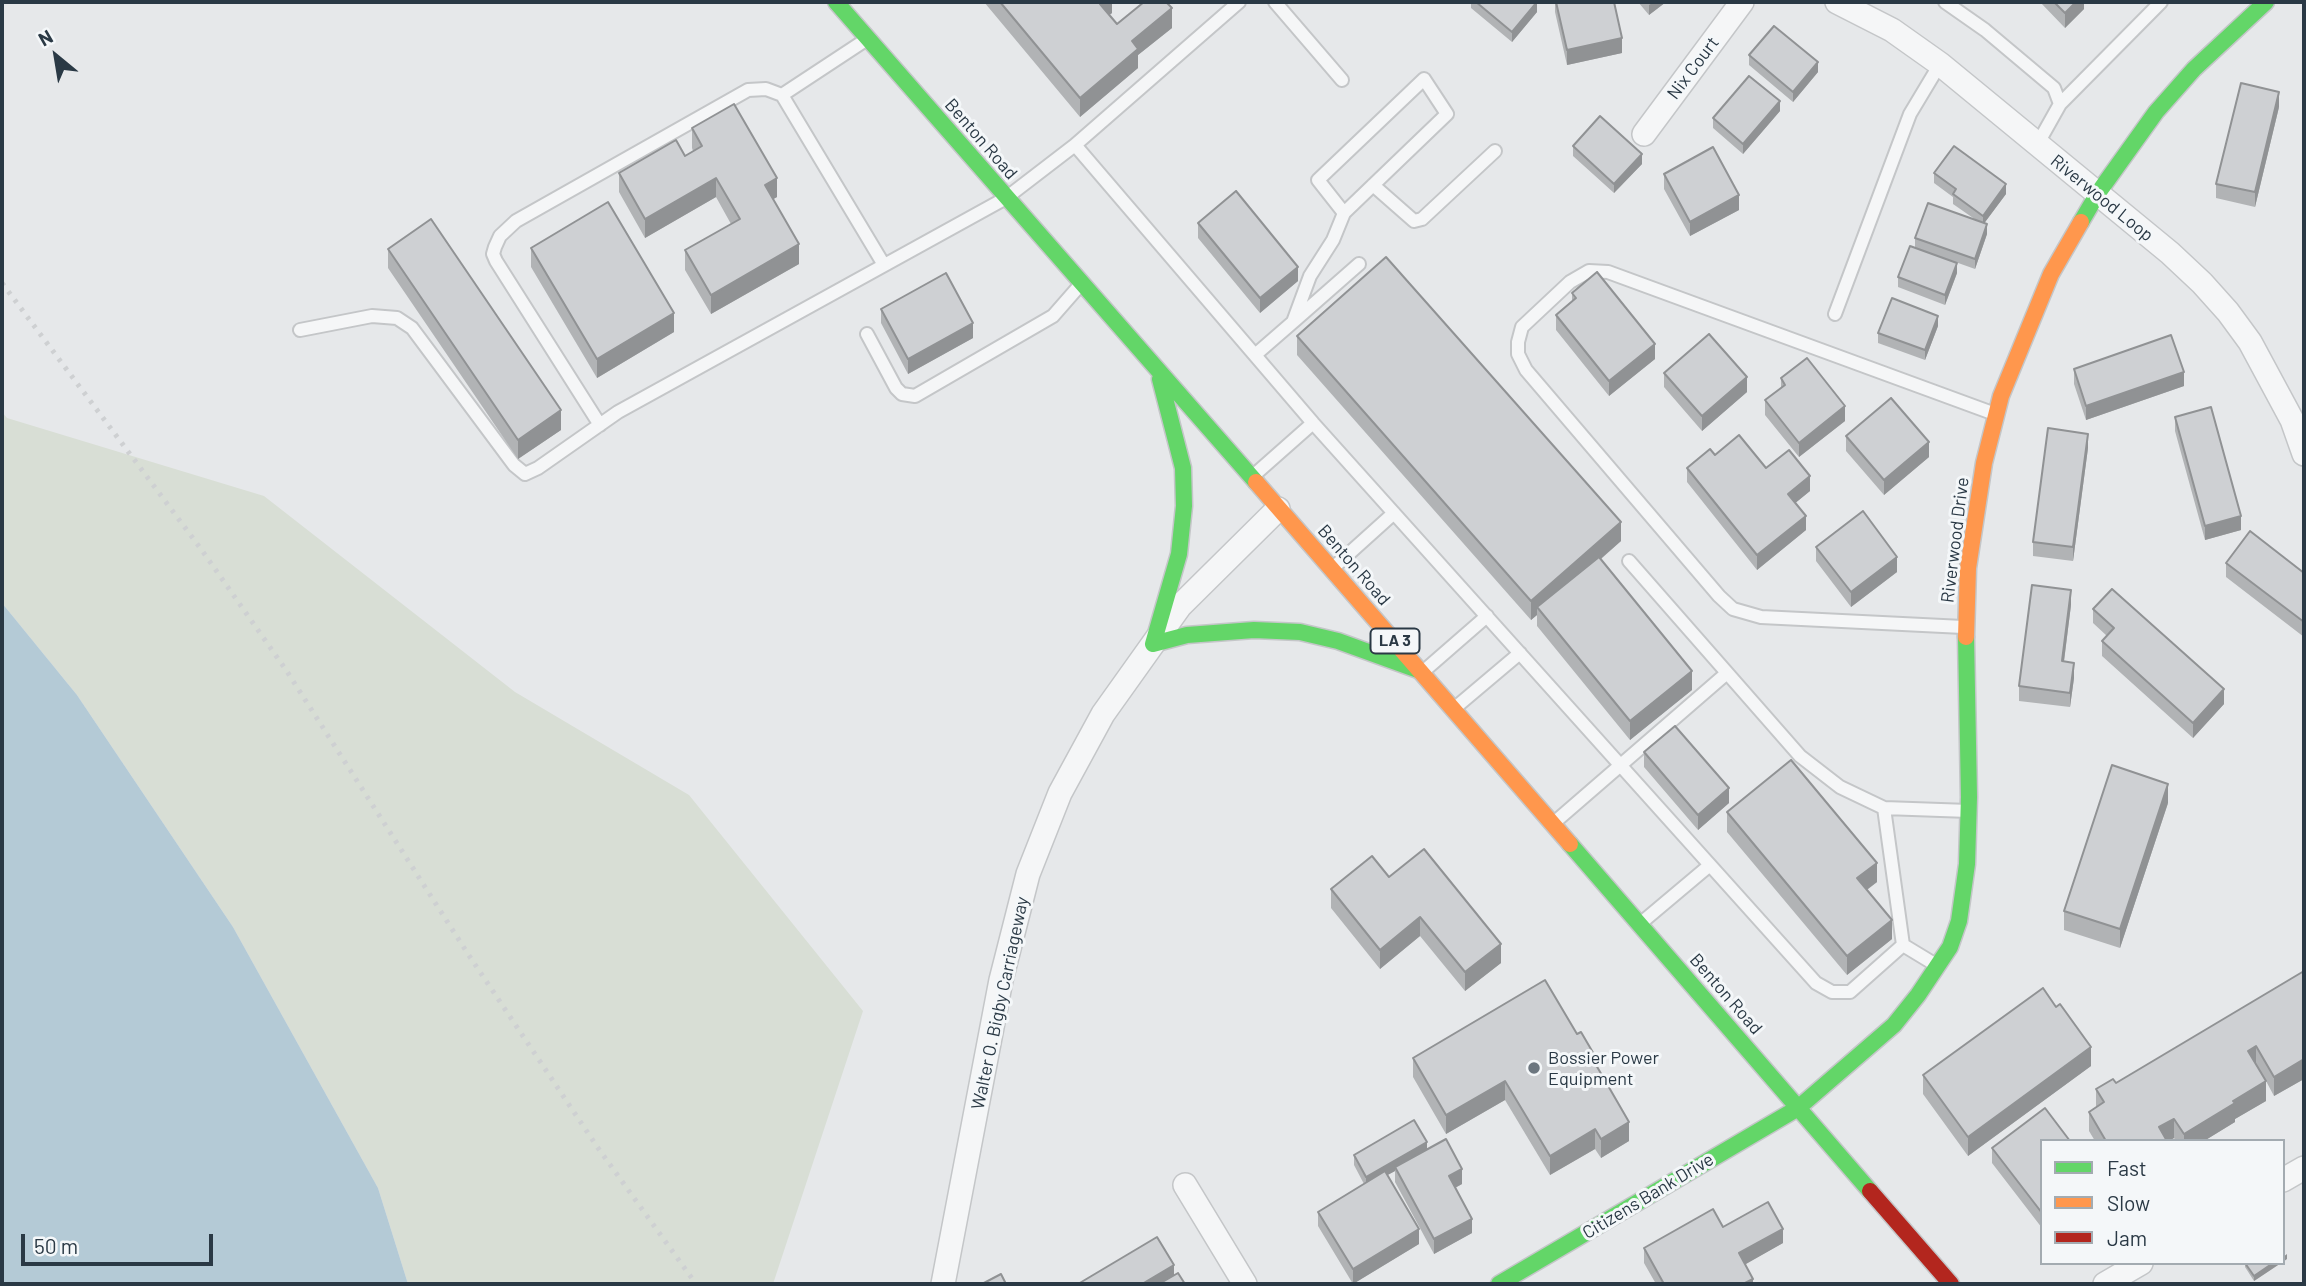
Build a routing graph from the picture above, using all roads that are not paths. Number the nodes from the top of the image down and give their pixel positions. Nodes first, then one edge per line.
1 (836, 2) edge
2 (1239, 2) edge
3 (1275, 2) edge
4 (1742, 2) edge
5 (1837, 2) edge
6 (1945, 2) edge
7 (2161, 2) edge
8 (2266, 2) edge
9 (1865, 8) edge
10 (867, 38) junction
11 (1940, 64) junction
12 (1342, 80) dead end
13 (782, 95) junction
14 (2060, 104) junction
15 (1644, 134) dead end
16 (1075, 145) junction
17 (2037, 145) junction
18 (1495, 151) dead end
19 (1373, 186) junction
20 (2098, 193) junction
21 (1006, 198) junction
22 (1345, 212) junction
23 (1359, 264) dead end
24 (884, 265) junction
25 (1081, 284) junction
26 (1835, 314) dead end
27 (1293, 322) junction
28 (300, 330) dead end
29 (867, 334) dead end
30 (1255, 355) junction
31 (1159, 372) junction
32 (1996, 414) junction
33 (1313, 423) junction
34 (600, 425) junction
35 (2304, 454) edge
36 (1251, 477) junction
37 (1278, 509) junction
38 (1394, 513) junction
39 (1629, 561) dead end
40 (1332, 569) junction
41 (1487, 616) junction
42 (1966, 627) junction
43 (1153, 644) junction
44 (1520, 653) junction
45 (1422, 672) junction
46 (1727, 673) junction
47 (1454, 709) junction
48 (1621, 765) junction
49 (1884, 808) junction
50 (1969, 811) junction
51 (1553, 824) junction
52 (1710, 865) junction
53 (1640, 924) junction
54 (1903, 945) junction
55 (1938, 966) junction
56 (1798, 1108) junction
57 (2304, 1168) edge
58 (2285, 1179) edge
59 (1185, 1185) dead end
60 (2138, 1265) edge
61 (943, 1284) edge
62 (1245, 1284) edge
63 (1499, 1284) edge
64 (1951, 1284) edge
65 (2105, 1284) edge

1 - 10 main road, Benton Road / LA 3
2 - 16 lane
3 - 12 lane
4 - 15 street, Nix Court
5 - 9 street, Riverwood Loop
6 - 14 lane
7 - 14 lane
8 - 20 main road, Riverwood Drive
9 - 11 street, Riverwood Loop
10 - 13 lane
10 - 21 main road, Benton Road / LA 3
11 - 17 street, Riverwood Loop
11 - 26 lane
13 - 24 lane
13 - 34 lane
14 - 17 lane
16 - 21 lane
16 - 30 lane
17 - 20 street, Riverwood Loop
18 - 19 lane
19 - 22 lane
19 - 22 lane
20 - 32 main road, Riverwood Drive
20 - 35 street, Riverwood Loop
21 - 24 lane
21 - 25 main road, Benton Road / LA 3
22 - 27 lane
23 - 27 lane
24 - 34 lane
25 - 29 lane
25 - 31 main road, Benton Road / LA 3
27 - 30 lane
28 - 34 lane
30 - 33 lane
31 - 36 main road, Benton Road / LA 3
31 - 43 main road
32 - 42 main road, Riverwood Drive
32 - 42 lane
33 - 36 lane
33 - 38 lane
36 - 37 main road, Benton Road / LA 3
37 - 40 main road, Benton Road / LA 3
37 - 43 street, Walter O. Bigby Carriageway
38 - 40 lane
38 - 41 lane
39 - 46 lane
40 - 45 main road, Benton Road / LA 3
41 - 44 lane
41 - 45 lane
42 - 50 main road, Riverwood Drive
43 - 45 main road
43 - 61 street, Walter O. Bigby Carriageway
44 - 47 lane
44 - 48 lane
45 - 47 main road, Benton Road / LA 3
46 - 48 lane
46 - 49 lane
47 - 51 main road, Benton Road / LA 3
48 - 51 lane
48 - 52 lane
49 - 50 lane
49 - 54 lane
50 - 55 main road, Riverwood Drive
51 - 53 main road, Benton Road / LA 3
52 - 53 lane
52 - 54 lane
53 - 56 main road, Benton Road / LA 3
54 - 55 lane
55 - 56 main road, Riverwood Drive
56 - 63 main road, Citizens Bank Drive
56 - 64 main road, Benton Road / LA 3
57 - 58 street
59 - 62 street
60 - 65 street

